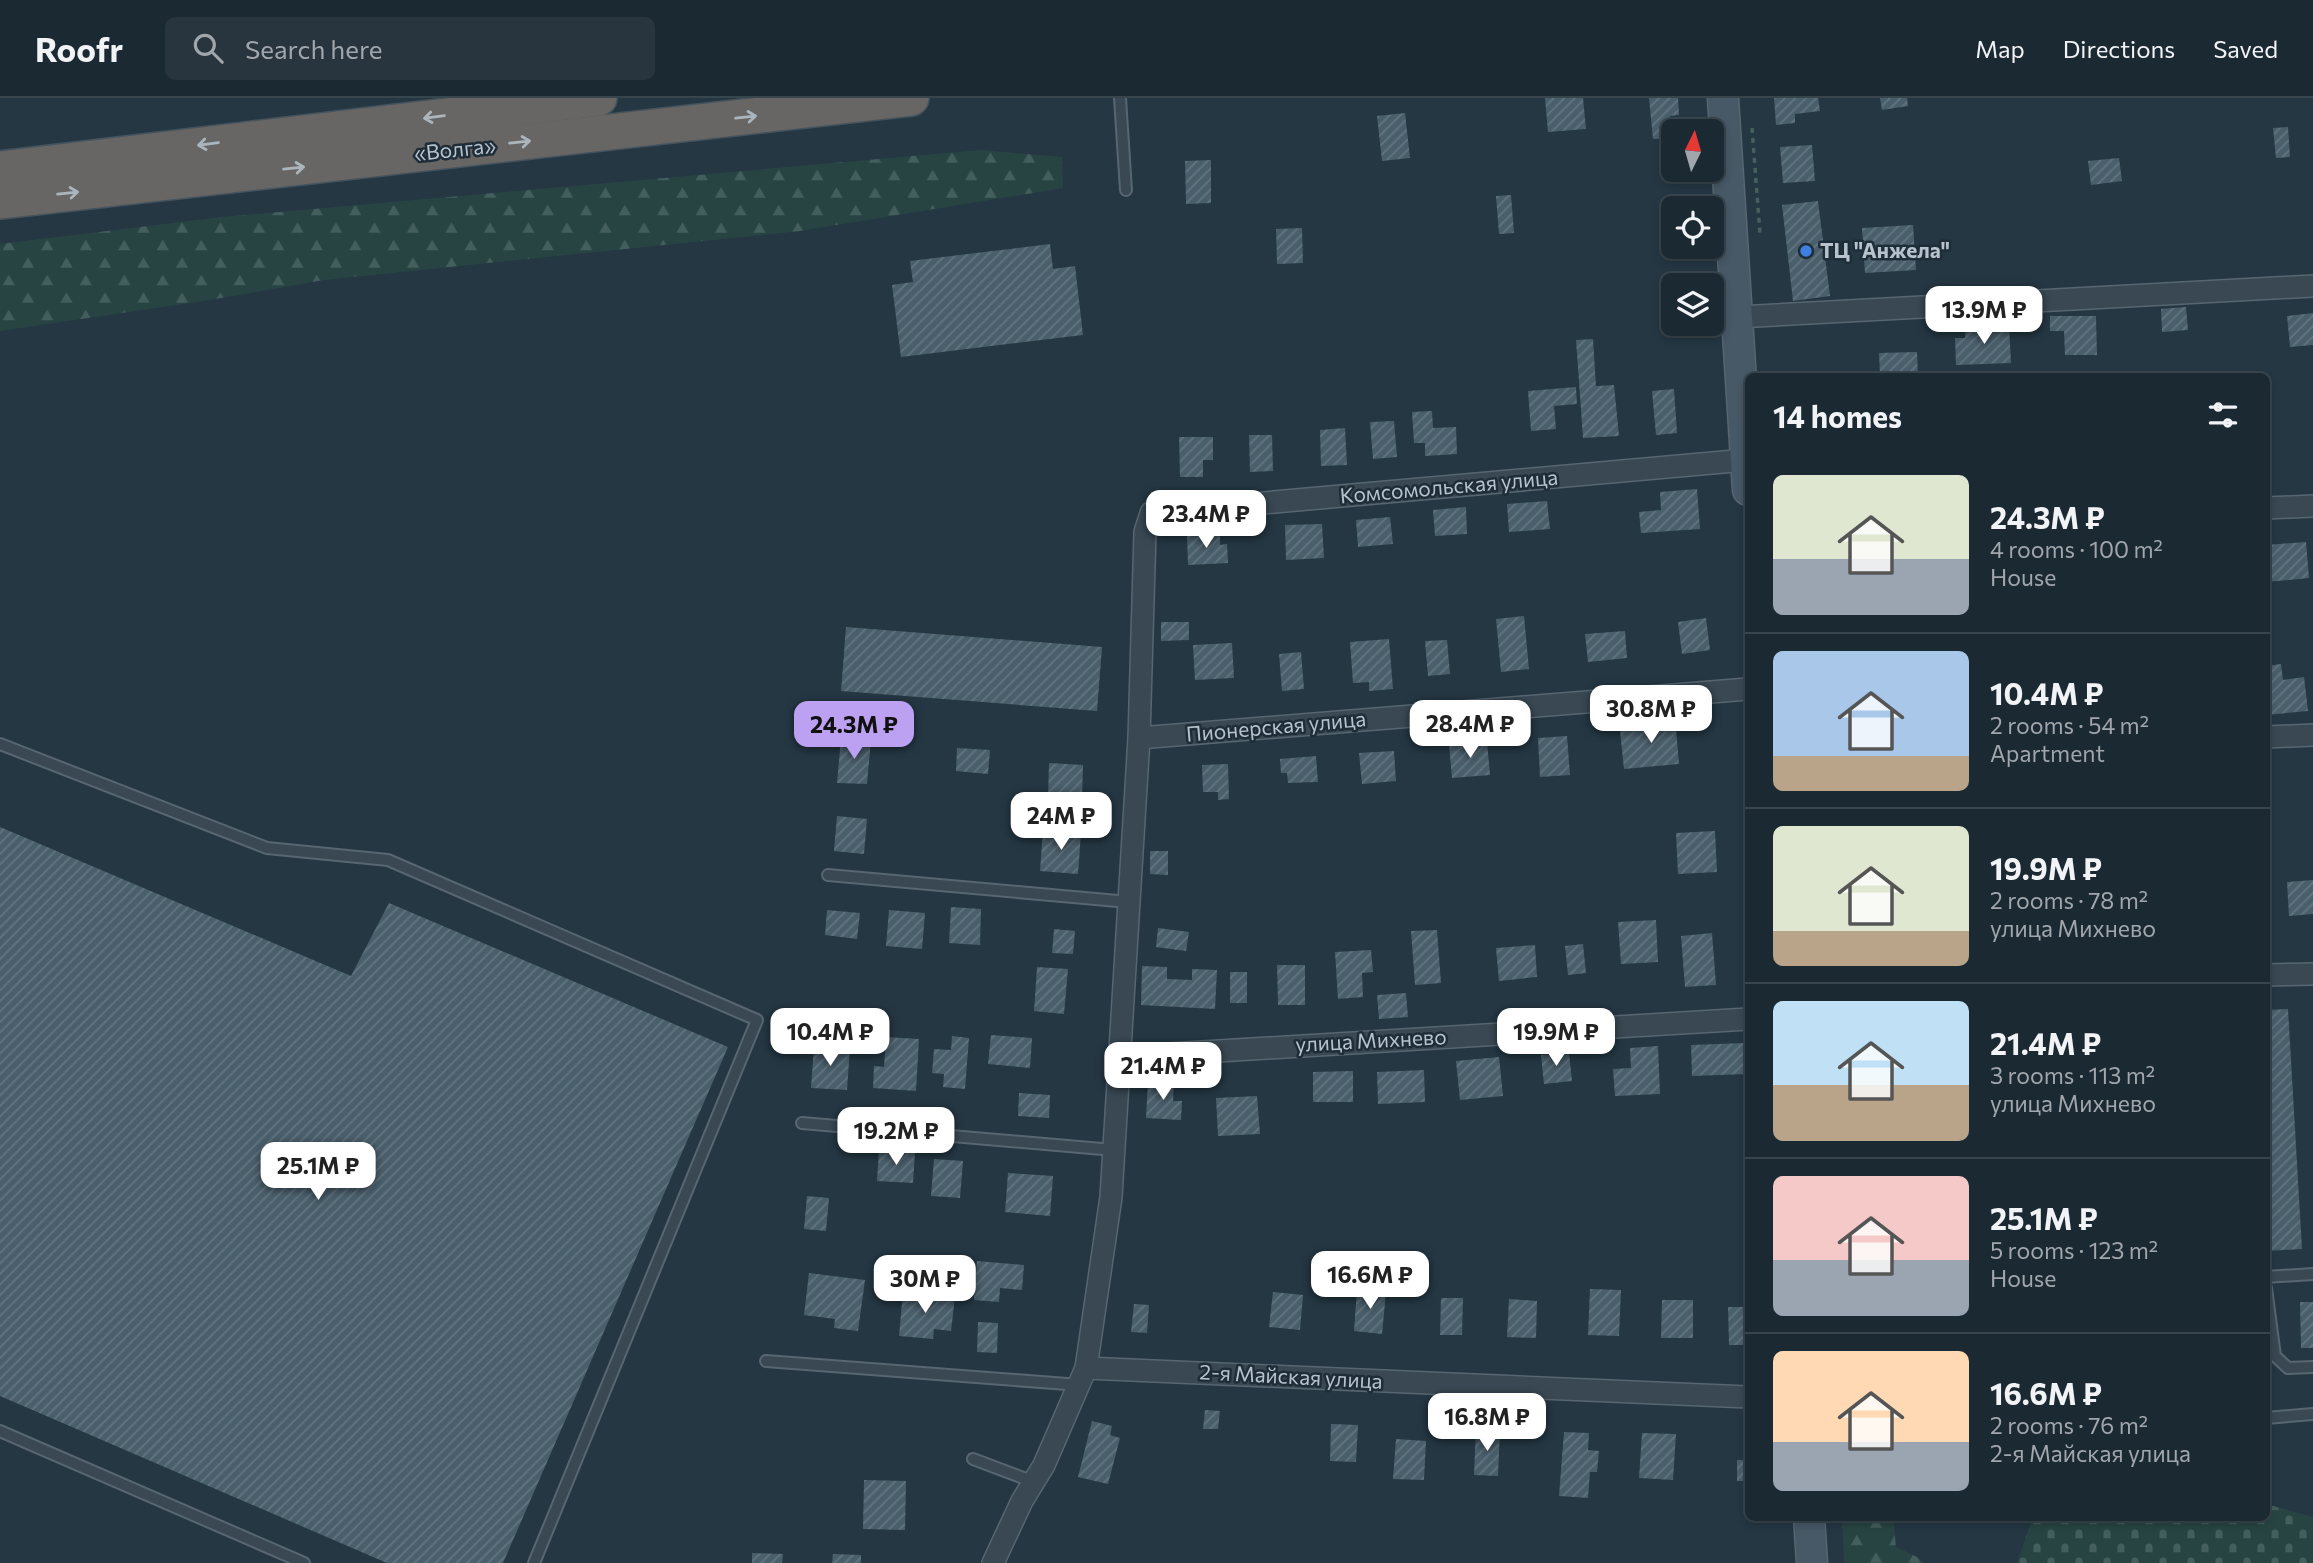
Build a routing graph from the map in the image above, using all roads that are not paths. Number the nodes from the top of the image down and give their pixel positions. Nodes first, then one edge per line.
1 (599, 98) edge
2 (911, 98) edge
3 (1120, 98) edge
4 (1723, 98) edge
5 (0, 169) edge
6 (1126, 190) dead end
7 (0, 201) edge
8 (2313, 286) edge
9 (1738, 317) junction
10 (1745, 442) edge
11 (1745, 460) edge
12 (2313, 506) edge
13 (2270, 508) edge
14 (1745, 689) edge
15 (2313, 735) edge
16 (2270, 737) edge
17 (1139, 738) junction
18 (0, 744) edge
19 (828, 875) dead end
20 (1129, 902) junction
21 (2313, 974) edge
22 (2270, 975) edge
23 (1745, 1019) edge
24 (1120, 1057) junction
25 (802, 1123) dead end
26 (1114, 1150) junction
27 (2313, 1274) edge
28 (2270, 1277) edge
29 (2270, 1318) edge
30 (766, 1362) dead end
31 (2313, 1367) edge
32 (1083, 1377) junction
33 (1745, 1397) edge
34 (2313, 1414) edge
35 (2270, 1418) edge
36 (0, 1432) edge
37 (973, 1459) dead end
38 (1034, 1482) junction
39 (1809, 1521) edge
40 (304, 1563) edge
41 (534, 1563) edge
42 (993, 1563) edge
43 (1812, 1563) edge

1 -> 5 highway, «Волга»
7 -> 2 highway, «Волга»
3 - 6 lane
4 - 9 main road
8 - 9 street
9 - 10 main road
11 - 17 street, Комсомольская улица
12 - 13 street
14 - 17 street, Пионерская улица
15 - 16 street
17 - 20 street
18 - 41 lane
19 - 20 lane
20 - 24 street
21 - 22 street
23 - 24 street, улица Михнево
24 - 26 street
25 - 26 lane
26 - 32 street
27 - 28 lane
29 - 31 lane
30 - 32 lane
32 - 33 street, 2-я Майская улица
32 - 38 street
34 - 35 lane
36 - 40 lane
37 - 38 lane
38 - 42 street
39 - 43 main road

